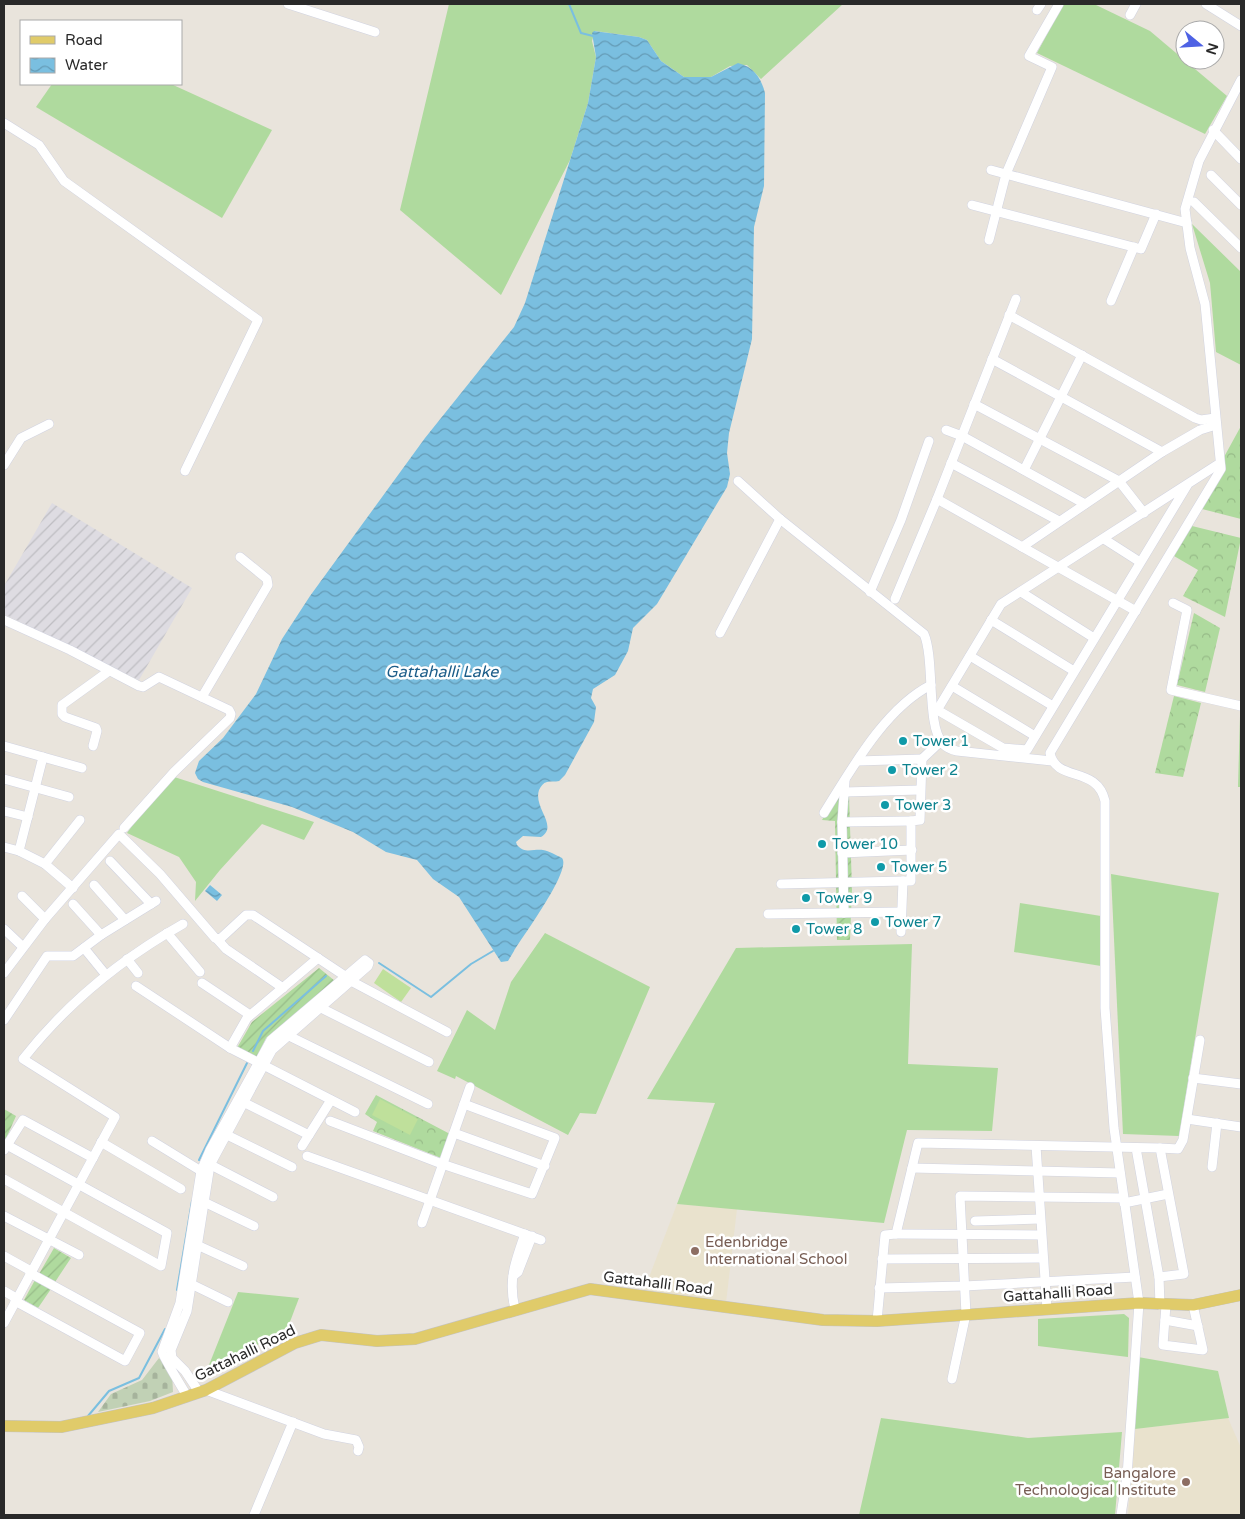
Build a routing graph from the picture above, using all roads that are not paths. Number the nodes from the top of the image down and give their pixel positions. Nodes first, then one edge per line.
1 (288, 4) edge
2 (1058, 4) edge
3 (1136, 4) edge
4 (1206, 4) edge
5 (1130, 15) dead end
6 (1241, 26) edge
7 (375, 32) dead end
8 (1241, 80) edge
9 (4, 122) edge
10 (1213, 130) junction
11 (1239, 152) edge
12 (991, 170) dead end
13 (1006, 174) junction
14 (1211, 174) dead end
15 (1194, 202) dead end
16 (972, 205) dead end
17 (1241, 205) edge
18 (996, 212) junction
19 (1156, 214) junction
20 (1187, 222) junction
21 (989, 240) dead end
22 (1134, 247) junction
23 (1241, 248) edge
24 (1016, 300) dead end
25 (1112, 302) dead end
26 (1009, 315) junction
27 (1082, 355) junction
28 (992, 359) junction
29 (1061, 397) junction
30 (974, 404) junction
31 (1216, 422) junction
32 (49, 424) dead end
33 (946, 430) dead end
34 (962, 436) junction
35 (1040, 438) junction
36 (928, 441) dead end
37 (1162, 452) junction
38 (951, 463) junction
39 (4, 465) edge
40 (1217, 465) dead end
41 (1024, 470) junction
42 (185, 471) dead end
43 (738, 481) dead end
44 (1119, 481) junction
45 (1188, 484) junction
46 (937, 499) junction
47 (1085, 504) junction
48 (1144, 513) junction
49 (780, 519) junction
50 (1059, 521) junction
51 (1104, 539) junction
52 (1022, 546) junction
53 (240, 557) dead end
54 (1140, 562) junction
55 (1057, 568) junction
56 (870, 592) junction
57 (1021, 592) junction
58 (895, 599) dead end
59 (1117, 601) junction
60 (1173, 603) dead end
61 (1136, 611) junction
62 (4, 620) edge
63 (991, 620) junction
64 (720, 633) dead end
65 (1094, 638) junction
66 (970, 656) junction
67 (109, 671) junction
68 (1074, 671) junction
69 (931, 685) junction
70 (952, 686) junction
71 (202, 697) junction
72 (1053, 706) junction
73 (1241, 706) edge
74 (1035, 736) junction
75 (938, 743) junction
76 (4, 746) edge
77 (93, 746) dead end
78 (43, 757) junction
79 (922, 759) junction
80 (858, 761) junction
81 (1052, 761) junction
82 (82, 768) dead end
83 (4, 779) edge
84 (845, 779) junction
85 (36, 788) junction
86 (920, 790) junction
87 (844, 792) junction
88 (69, 797) dead end
89 (4, 811) edge
90 (824, 813) dead end
91 (28, 817) junction
92 (80, 820) dead end
93 (911, 821) junction
94 (842, 822) junction
95 (124, 828) dead end
96 (4, 847) edge
97 (912, 850) junction
98 (19, 851) junction
99 (842, 852) junction
100 (110, 861) dead end
101 (45, 864) junction
102 (903, 881) junction
103 (843, 882) junction
104 (781, 884) dead end
105 (94, 885) dead end
106 (73, 888) junction
107 (22, 896) dead end
108 (73, 904) dead end
109 (901, 912) junction
110 (844, 913) junction
111 (768, 914) dead end
112 (45, 919) junction
113 (125, 920) junction
114 (183, 924) dead end
115 (4, 929) edge
116 (901, 932) dead end
117 (167, 933) junction
118 (101, 935) junction
119 (217, 939) junction
120 (24, 947) junction
121 (84, 948) junction
122 (318, 958) junction
123 (127, 959) junction
124 (200, 972) dead end
125 (4, 973) edge
126 (138, 973) dead end
127 (106, 975) junction
128 (348, 978) junction
129 (202, 983) dead end
130 (136, 986) dead end
131 (283, 988) junction
132 (319, 1007) junction
133 (250, 1015) junction
134 (4, 1020) edge
135 (447, 1032) dead end
136 (287, 1035) junction
137 (1200, 1040) dead end
138 (230, 1048) junction
139 (429, 1062) dead end
140 (260, 1065) junction
141 (1194, 1078) junction
142 (1241, 1084) edge
143 (470, 1087) dead end
144 (331, 1100) junction
145 (245, 1103) junction
146 (428, 1104) dead end
147 (464, 1104) junction
148 (354, 1112) dead end
149 (1187, 1119) junction
150 (330, 1121) dead end
151 (1217, 1123) junction
152 (1241, 1126) edge
153 (454, 1133) junction
154 (227, 1135) junction
155 (309, 1135) junction
156 (152, 1141) dead end
157 (101, 1142) junction
158 (302, 1146) dead end
159 (1036, 1146) junction
160 (6, 1148) edge
161 (1116, 1148) junction
162 (1136, 1148) junction
163 (1160, 1148) junction
164 (308, 1156) dead end
165 (92, 1158) junction
166 (207, 1163) junction
167 (442, 1164) junction
168 (545, 1166) junction
169 (292, 1167) dead end
170 (1212, 1167) dead end
171 (912, 1168) junction
172 (202, 1171) junction
173 (1036, 1171) junction
174 (1120, 1173) junction
175 (4, 1179) edge
176 (78, 1184) junction
177 (181, 1189) dead end
178 (1168, 1194) junction
179 (273, 1197) dead end
180 (1038, 1197) junction
181 (1145, 1198) junction
182 (429, 1199) junction
183 (1124, 1200) junction
184 (204, 1202) junction
185 (64, 1211) junction
186 (4, 1216) edge
187 (1040, 1220) junction
188 (975, 1221) dead end
189 (422, 1223) dead end
190 (254, 1226) dead end
191 (896, 1234) junction
192 (961, 1234) junction
193 (528, 1235) junction
194 (1041, 1235) junction
195 (48, 1239) junction
196 (541, 1240) dead end
197 (197, 1246) junction
198 (79, 1255) dead end
199 (4, 1256) edge
200 (1042, 1258) junction
201 (882, 1259) junction
202 (963, 1259) junction
203 (243, 1266) dead end
204 (31, 1272) junction
205 (1135, 1277) junction
206 (1159, 1277) junction
207 (1044, 1282) junction
208 (192, 1284) junction
209 (964, 1286) junction
210 (879, 1288) junction
211 (4, 1291) edge
212 (1241, 1295) edge
213 (16, 1300) junction
214 (228, 1302) dead end
215 (1139, 1303) junction
216 (1163, 1305) junction
217 (1193, 1305) junction
218 (515, 1309) junction
219 (1047, 1309) junction
220 (966, 1314) junction
221 (1165, 1320) junction
222 (877, 1321) junction
223 (4, 1323) edge
224 (1198, 1326) junction
225 (952, 1379) dead end
226 (202, 1391) junction
227 (187, 1396) junction
228 (293, 1422) junction
229 (4, 1426) edge
230 (358, 1451) dead end
231 (254, 1515) edge
232 (1122, 1515) edge

1 - 7 street
2 - 13 street
3 - 5 street
4 - 6 street
8 - 10 street
9 - 42 street
10 - 11 street
10 - 20 street
12 - 13 street
13 - 18 street
13 - 19 street
14 - 17 street
15 - 23 street
16 - 18 street
18 - 21 street
18 - 22 street
19 - 20 street
19 - 22 street
20 - 31 street
22 - 25 street
24 - 26 street
26 - 27 street
26 - 28 street
27 - 29 street
27 - 31 street
28 - 29 street
28 - 30 street
29 - 35 street
29 - 37 street
30 - 34 street
30 - 35 street
31 - 37 street
31 - 61 street
32 - 39 street
33 - 34 street
34 - 38 street
34 - 41 street
35 - 41 street
35 - 44 street
36 - 56 street
37 - 44 street
38 - 46 street
38 - 50 street
40 - 45 street
41 - 47 street
43 - 49 street
44 - 47 street
44 - 48 street
45 - 48 street
45 - 54 street
46 - 52 street
46 - 58 street
47 - 50 street
48 - 51 street
49 - 56 street
49 - 64 street
50 - 52 street
51 - 54 street
51 - 55 street
52 - 55 street
53 - 71 street
54 - 59 street
55 - 57 street
55 - 59 street
56 - 69 street
57 - 63 street
57 - 65 street
59 - 61 street
59 - 65 street
60 - 73 street
61 - 81 street
62 - 67 street
63 - 66 street
63 - 68 street
65 - 68 street
66 - 70 street
66 - 72 street
67 - 71 street
67 - 77 street
68 - 72 street
69 - 75 street
69 - 80 street
70 - 74 street
70 - 74 street
71 - 95 street
72 - 74 street
75 - 79 street
75 - 81 street
76 - 78 street
78 - 82 street
78 - 85 street
79 - 80 street
79 - 86 street
80 - 84 street
81 - 161 street
83 - 85 street
84 - 87 street
84 - 90 street
85 - 88 street
85 - 91 street
86 - 87 street
86 - 93 street
87 - 94 street
89 - 91 street
91 - 98 street
92 - 101 street
93 - 94 street
93 - 97 street
94 - 99 street
96 - 98 street
97 - 99 street
97 - 102 street
98 - 101 street
99 - 103 street
100 - 113 street
101 - 106 street
102 - 103 street
102 - 109 street
103 - 104 street
103 - 110 street
105 - 113 street
106 - 112 street
106 - 119 street
107 - 112 street
108 - 118 street
109 - 110 street
109 - 116 street
110 - 111 street
112 - 120 street
113 - 118 street
114 - 117 street
115 - 120 street
117 - 123 street
117 - 124 street
118 - 121 street
119 - 122 street
119 - 131 street
120 - 125 street
121 - 127 street
121 - 134 street
122 - 128 street
122 - 131 street
123 - 126 street
123 - 127 street
127 - 157 street
128 - 132 street
128 - 135 street
128 - 140 street
129 - 133 street
130 - 138 street
131 - 133 street
132 - 136 street
132 - 139 street
133 - 138 street
136 - 140 street
136 - 146 street
137 - 141 street
138 - 140 street
140 - 144 street
140 - 145 street
140 - 166 street
141 - 142 street
141 - 149 street
143 - 147 street
144 - 148 street
144 - 155 street
145 - 154 street
145 - 155 street
147 - 153 street
147 - 168 street
149 - 151 street
149 - 163 street
150 - 167 street
151 - 152 street
151 - 170 street
153 - 167 street
153 - 168 street
154 - 166 street
154 - 169 street
155 - 158 street
156 - 172 street
157 - 165 street
157 - 177 street
159 - 161 street
159 - 171 street
159 - 173 street
160 - 165 street
160 - 176 street
161 - 162 street
161 - 174 street
162 - 163 street
162 - 181 street
163 - 178 street
164 - 182 street
165 - 176 street
166 - 172 street
166 - 179 street
166 - 184 street
167 - 168 street
167 - 182 street
171 - 173 street
171 - 191 street
172 - 227 street
173 - 174 street
173 - 180 street
174 - 183 street
175 - 185 street
176 - 185 street
176 - 185 street
178 - 181 street
178 - 206 street
180 - 183 street
180 - 187 street
180 - 192 street
181 - 183 street
181 - 206 street
182 - 189 street
182 - 193 street
183 - 205 street
184 - 190 street
184 - 197 street
185 - 195 street
186 - 195 street
187 - 188 street
187 - 194 street
191 - 192 street
191 - 201 street
192 - 194 street
192 - 202 street
193 - 196 street
193 - 218 street
194 - 200 street
195 - 198 street
195 - 204 street
197 - 203 street
197 - 208 street
199 - 204 street
200 - 202 street
200 - 207 street
201 - 202 street
201 - 210 street
202 - 209 street
204 - 213 street
204 - 213 street
205 - 207 street
205 - 215 street
206 - 216 street
207 - 209 street
207 - 219 street
208 - 214 street
208 - 226 street
209 - 210 street
209 - 220 street
210 - 222 street
211 - 213 street
212 - 217 main road, Gattahalli Road
213 - 223 street
215 - 216 main road, Gattahalli Road
215 - 219 main road, Gattahalli Road
215 - 232 street
216 - 217 main road, Gattahalli Road
216 - 221 street
217 - 224 street
218 - 222 main road, Gattahalli Road
218 - 226 main road, Gattahalli Road
219 - 220 main road, Gattahalli Road
220 - 222 main road, Gattahalli Road
220 - 225 street
221 - 224 street
221 - 224 street
226 - 227 main road, Gattahalli Road
226 - 228 street
227 - 229 main road, Gattahalli Road
228 - 230 street
228 - 231 street

